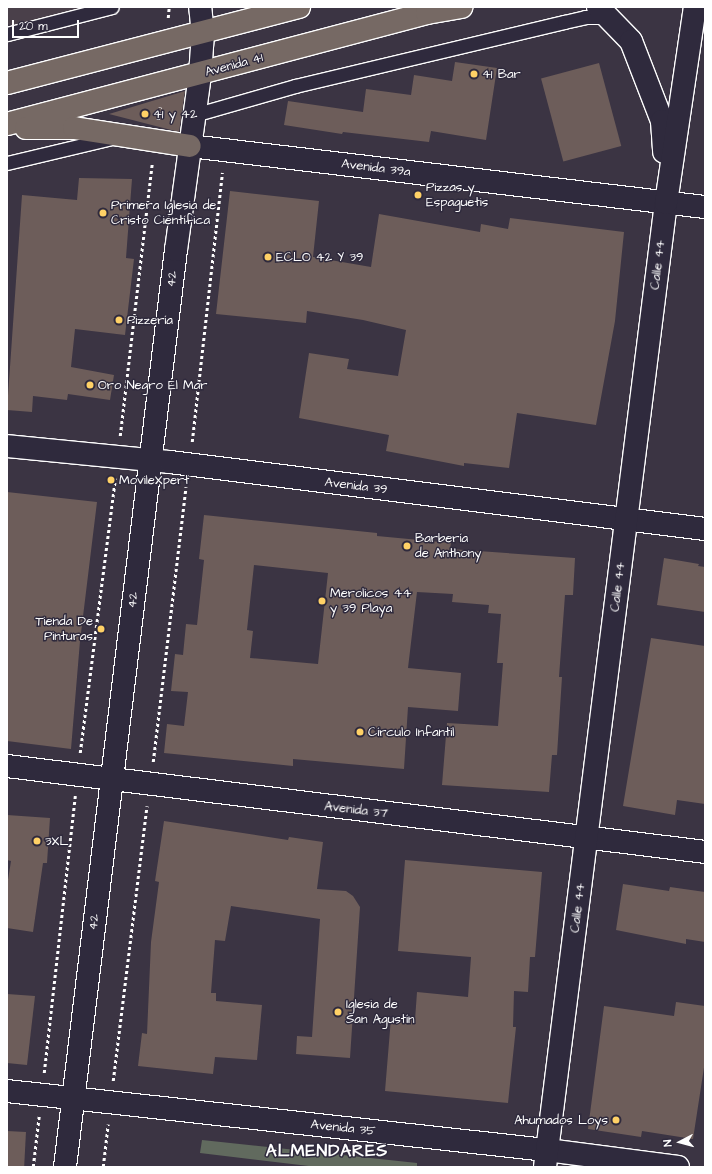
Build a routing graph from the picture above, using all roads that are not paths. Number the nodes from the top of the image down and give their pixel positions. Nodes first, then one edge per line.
1 (112, 7) edge
2 (200, 7) edge
3 (216, 7) edge
4 (299, 7) edge
5 (461, 7) edge
6 (695, 7) edge
7 (604, 12) edge
8 (7, 34) edge
9 (203, 34) junction
10 (200, 74) junction
11 (7, 82) edge
12 (194, 115) junction
13 (7, 124) edge
14 (7, 128) edge
15 (128, 135) junction
16 (190, 146) junction
17 (7, 163) edge
18 (666, 203) junction
19 (705, 207) edge
20 (7, 446) edge
21 (151, 460) junction
22 (626, 521) junction
23 (705, 529) edge
24 (7, 766) edge
25 (111, 778) junction
26 (586, 840) junction
27 (705, 852) edge
28 (7, 1091) edge
29 (73, 1099) junction
30 (546, 1158) edge
31 (65, 1167) edge
32 (678, 1167) edge

1 - 8 lane
2 - 9 street
3 - 9 street
4 - 9 main road
5 - 10 main road, Avenida 41
6 - 18 street, Calle 44
7 - 12 lane
7 - 18 street
9 - 10 street, 42
9 - 11 main road
10 - 12 street, 42
10 - 13 main road, Avenida 41
12 - 16 street, 42
14 - 15 main road
15 - 16 main road
15 - 17 lane
16 - 18 street, Avenida 39a
16 - 21 street, 42
18 - 19 street, Avenida 39a
18 - 22 street, Calle 44
20 - 21 street, Avenida 39
21 - 22 street, Avenida 39
21 - 25 street, 42
22 - 23 street, Avenida 39
22 - 26 street, Calle 44
24 - 25 street, Avenida 37
25 - 26 street, Avenida 37
25 - 29 street, 42
26 - 27 street, Avenida 37
26 - 30 street, Calle 44
28 - 29 street, Avenida 35
29 - 30 street, Avenida 35
29 - 31 street, 42
30 - 32 street, Avenida 35

